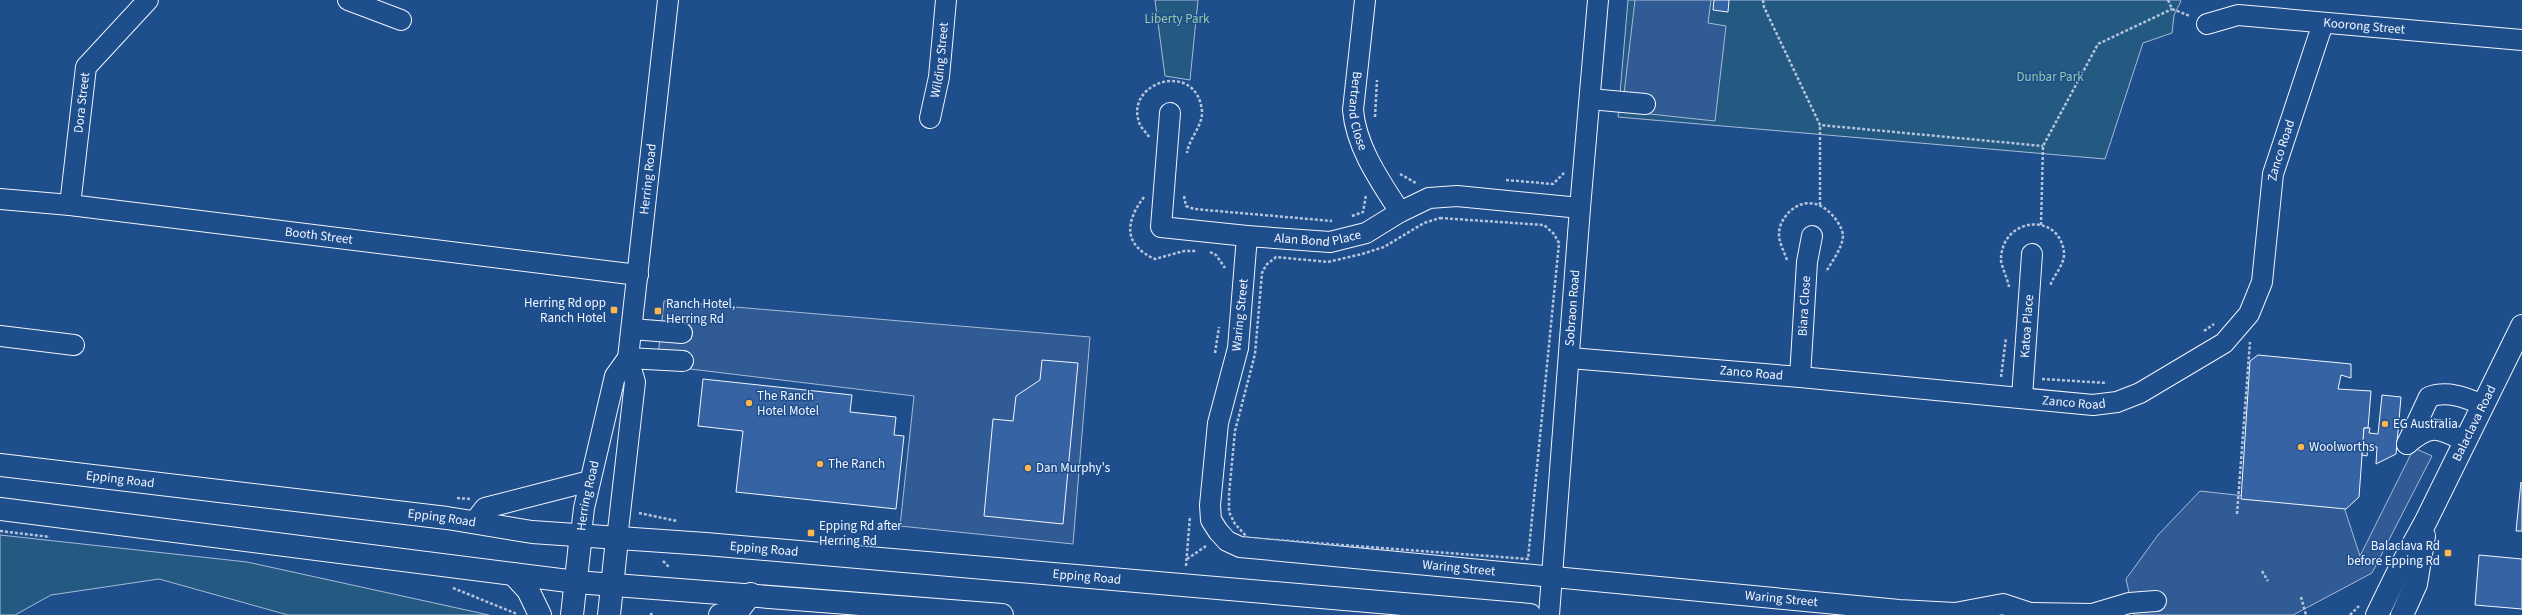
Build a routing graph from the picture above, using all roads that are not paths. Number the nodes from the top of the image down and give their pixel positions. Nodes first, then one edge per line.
1 (148, 0) edge
2 (348, 0) edge
3 (668, 0) edge
4 (946, 0) edge
5 (1365, 0) edge
6 (1598, 0) edge
7 (400, 20) dead end
8 (2323, 23) junction
9 (2207, 24) road end
10 (2522, 40) edge
11 (1590, 99) junction
12 (1645, 104) dead end
13 (1170, 113) dead end
14 (930, 118) dead end
15 (0, 199) edge
16 (70, 205) junction
17 (1580, 208) junction
18 (1400, 212) junction
19 (1247, 236) junction
20 (1812, 236) dead end
21 (2032, 254) dead end
22 (638, 275) junction
23 (2522, 326) edge
24 (632, 329) junction
25 (682, 333) dead end
26 (0, 336) edge
27 (74, 345) dead end
28 (628, 358) junction
29 (1570, 358) junction
30 (683, 361) dead end
31 (1800, 377) junction
32 (2022, 397) junction
33 (2483, 405) junction
34 (2465, 441) junction
35 (0, 465) edge
36 (590, 481) junction
37 (0, 509) edge
38 (2426, 521) junction
39 (474, 522) junction
40 (581, 534) junction
41 (618, 538) junction
42 (512, 574) junction
43 (1552, 576) junction
44 (576, 582) junction
45 (613, 585) junction
46 (751, 594) junction
47 (2151, 594) dead end
48 (2406, 610) edge
49 (2377, 614) edge
50 (540, 615) edge
51 (572, 615) edge
52 (609, 615) edge
53 (720, 615) edge
54 (1002, 615) edge
55 (1530, 615) edge
56 (1549, 615) edge

1 - 16 street, Dora Street
2 - 7 street
3 - 22 street, Herring Road
4 - 14 street, Wilding Street
5 - 18 street, Bertrand Close
6 - 11 street, Sobraon Road
8 - 9 street, Koorong Street
8 - 10 street, Koorong Street
8 - 32 street, Zanco Road
11 - 12 street
11 - 17 street, Sobraon Road
13 - 19 street, Alan Bond Place
15 - 16 street, Booth Street
16 - 22 street, Booth Street
17 - 18 street, Alan Bond Place
17 - 29 street, Sobraon Road
18 - 19 street, Alan Bond Place
19 - 43 street, Waring Street
20 - 31 street, Biara Close
21 - 32 street, Katoa Place
22 - 24 street, Herring Road
23 - 33 main road, Balaclava Road
24 - 25 street
24 - 28 street, Herring Road
26 - 27 street
28 - 30 street
28 - 36 street, Herring Road
28 - 41 street, Herring Road
29 - 31 street, Zanco Road
29 - 43 street, Sobraon Road
31 - 32 street, Zanco Road
33 - 34 main road, Balaclava Road
33 - 34 street
34 - 38 main road, Balaclava Road
35 - 39 main road, Epping Road
36 - 39 street
36 - 40 street, Herring Road
37 - 42 main road
38 - 48 main road, Balaclava Road
38 - 49 main road, Balaclava Road
39 - 40 main road, Epping Road
40 - 41 main road, Epping Road
40 - 44 main road, Herring Road
41 - 45 main road, Herring Road
41 - 55 main road, Epping Road
42 - 44 main road
42 - 50 main road
43 - 47 street, Waring Street
43 - 56 street, Sobraon Road
44 - 45 main road
44 - 51 main road, Herring Road
45 - 46 main road
45 - 52 main road, Herring Road
46 - 53 main road
46 - 54 main road

